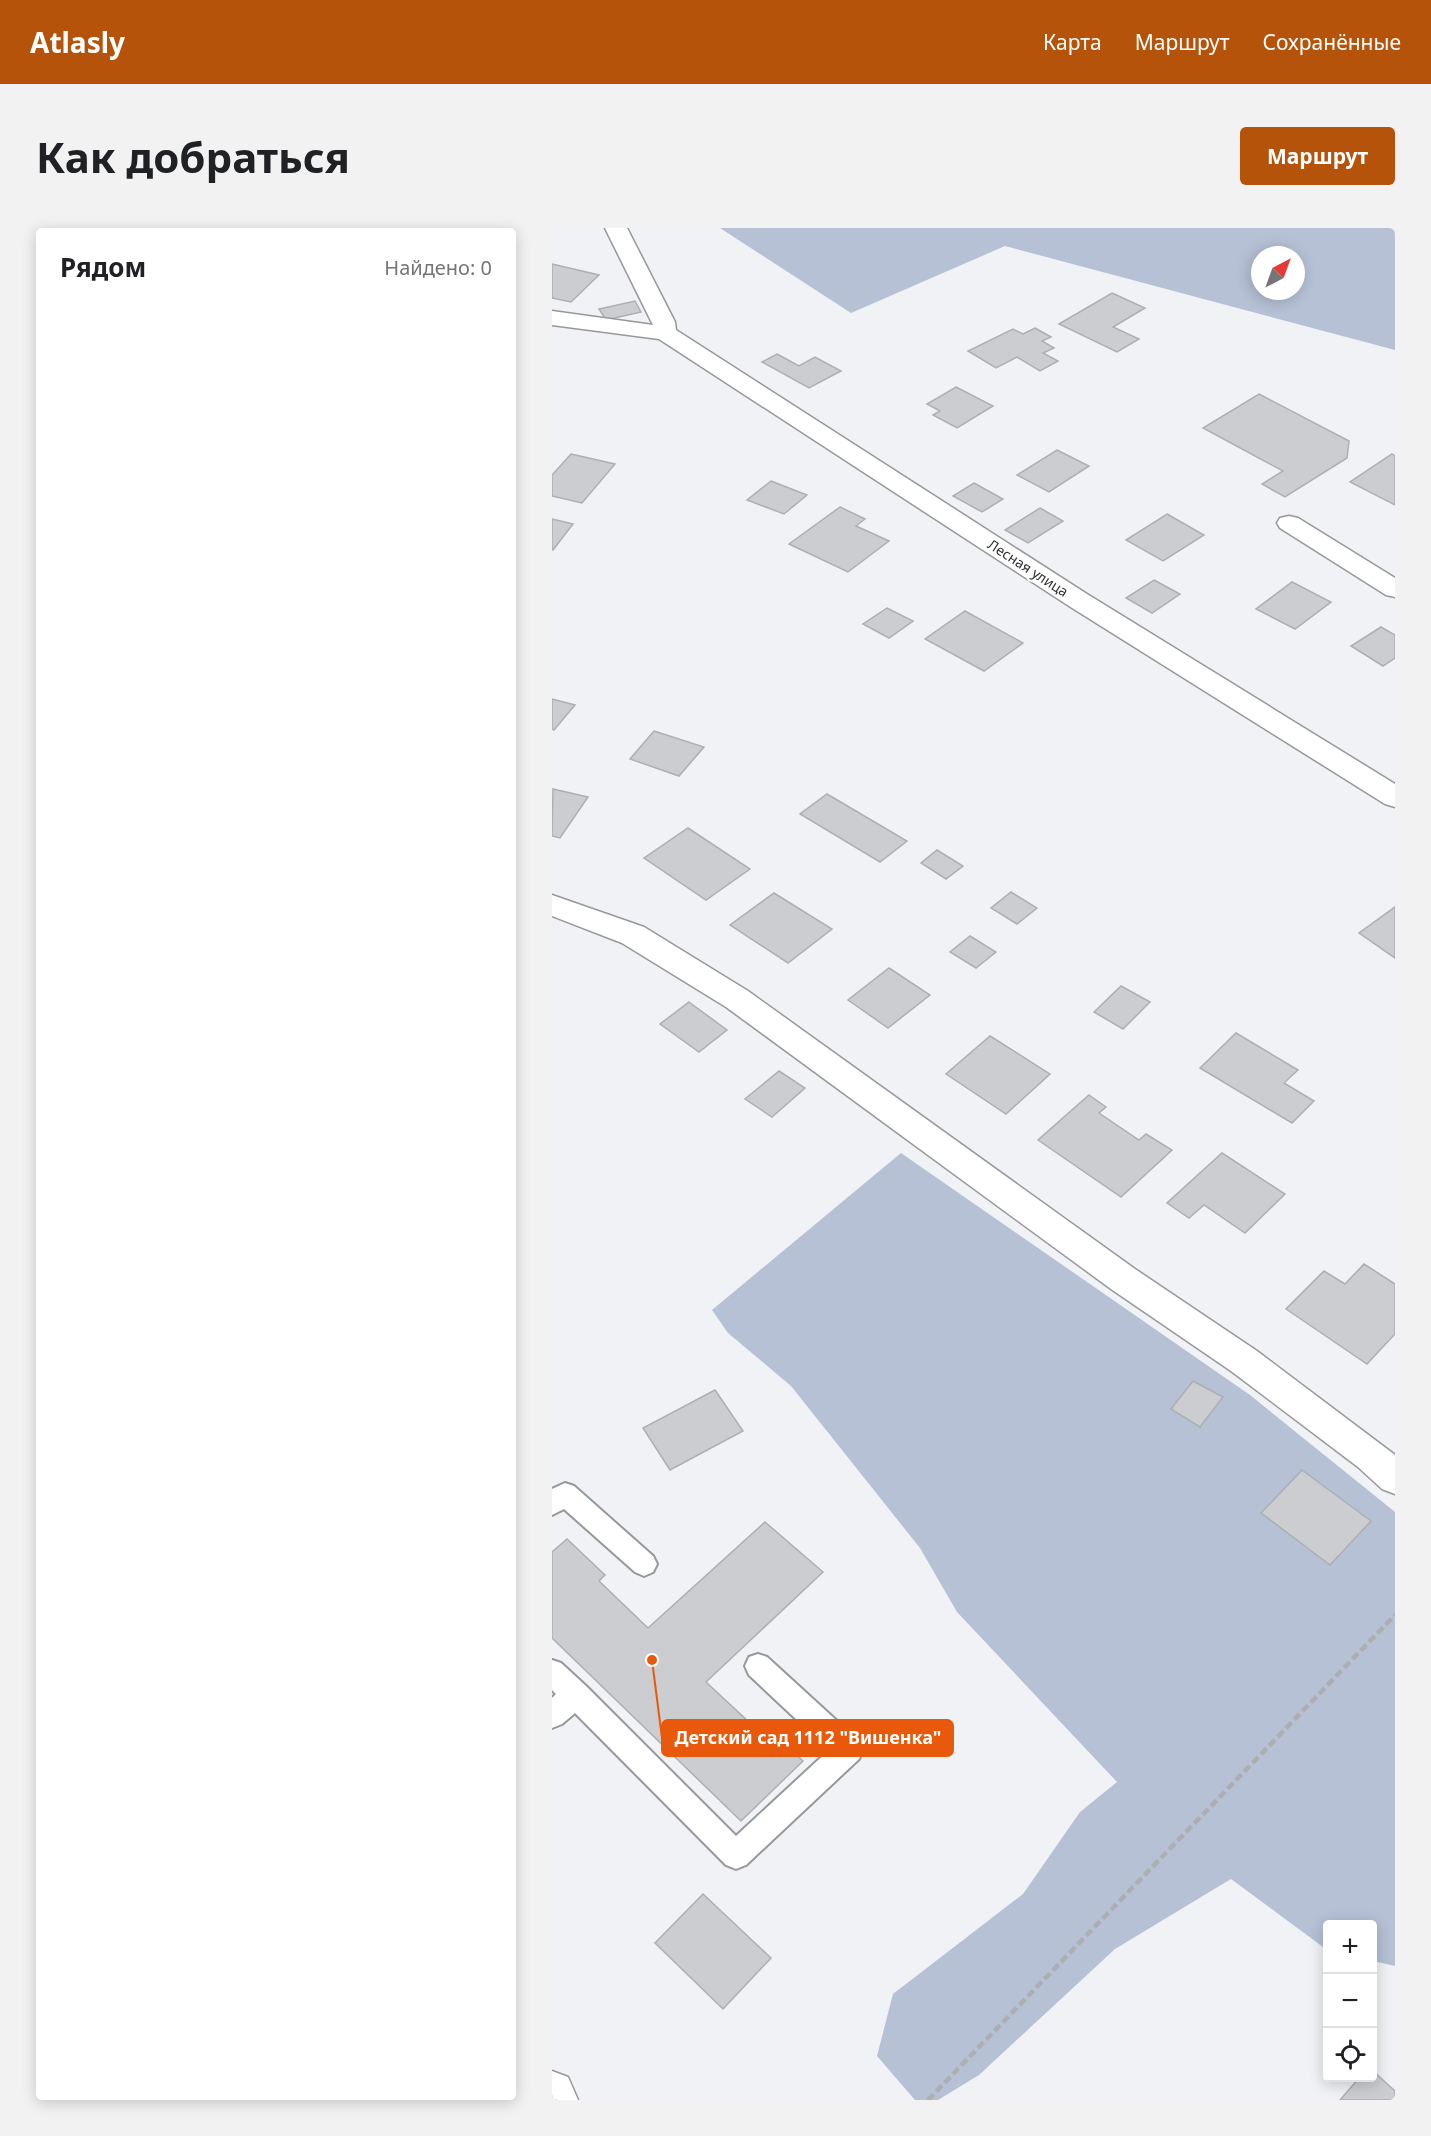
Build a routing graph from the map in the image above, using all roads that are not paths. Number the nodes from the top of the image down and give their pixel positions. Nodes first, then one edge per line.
1 (616, 228) edge
2 (552, 318) edge
3 (665, 333) junction
4 (1289, 523) dead end
5 (1395, 589) edge
6 (1395, 797) edge
7 (552, 905) edge
8 (1395, 1478) edge
9 (552, 1504) edge
10 (644, 1564) dead end
11 (758, 1666) dead end
12 (552, 1671) edge
13 (576, 1695) junction
14 (552, 1715) edge
15 (552, 2093) edge
16 (556, 2100) edge

1 - 3 street
2 - 3 street
3 - 6 street, Лесная улица
4 - 5 street
7 - 8 street
9 - 10 lane
11 - 13 lane
12 - 13 lane
13 - 14 lane
15 - 16 street

